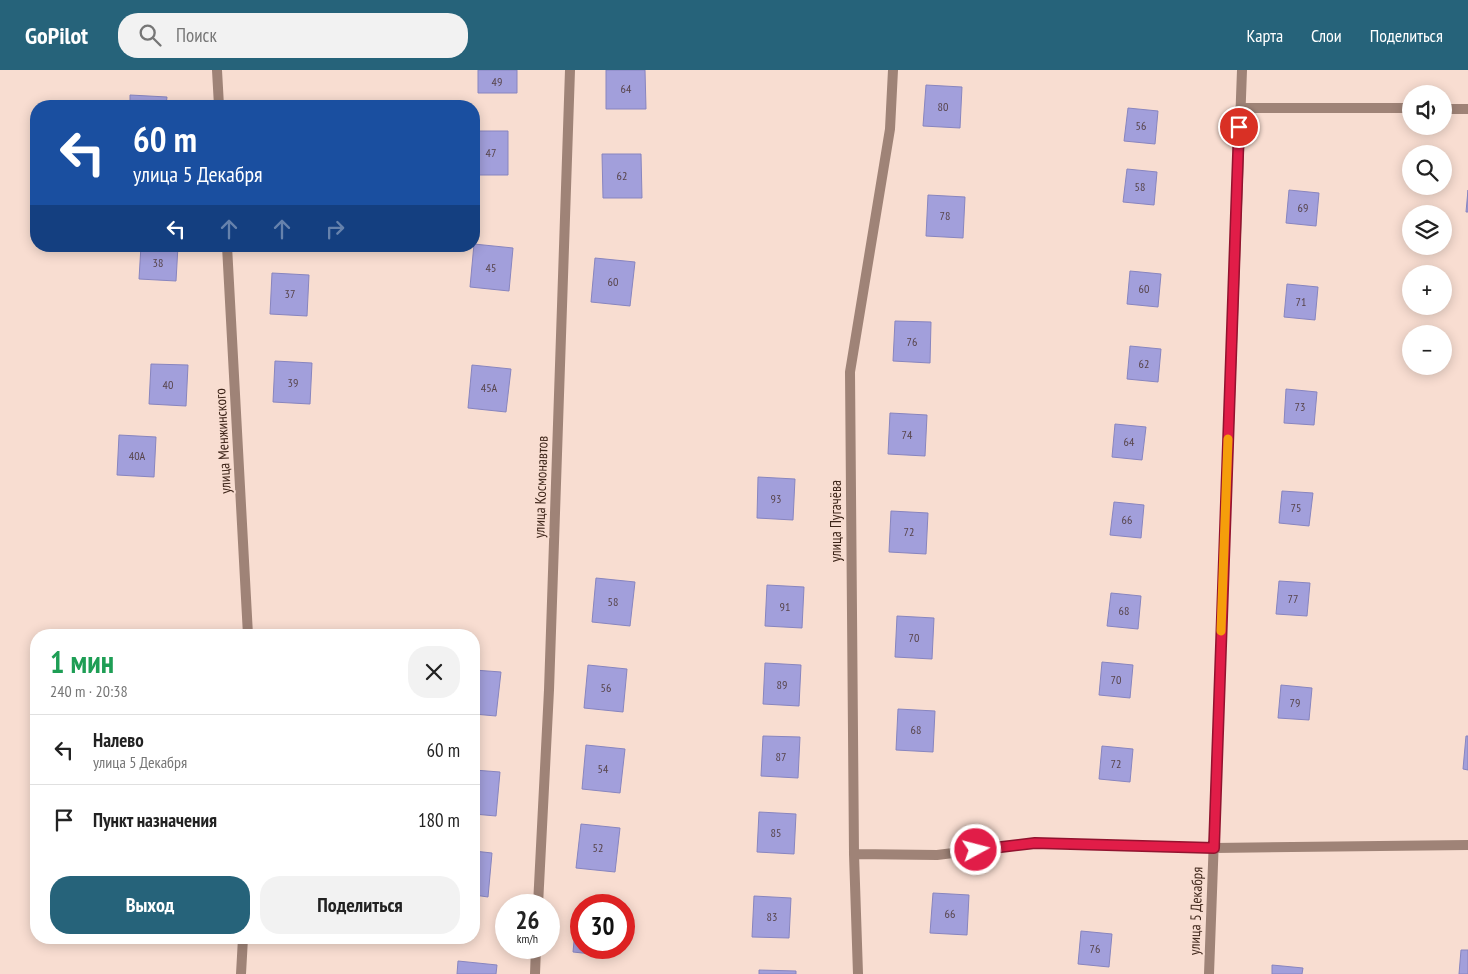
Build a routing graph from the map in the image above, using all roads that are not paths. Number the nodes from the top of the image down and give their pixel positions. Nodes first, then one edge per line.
1 (217, 70) edge
2 (570, 70) edge
3 (892, 70) edge
4 (1242, 70) edge
5 (219, 100) edge
6 (1240, 108) junction
7 (1402, 108) edge
8 (1452, 108) edge
9 (1468, 109) edge
10 (227, 252) edge
11 (248, 629) edge
12 (1468, 845) edge
13 (1214, 848) junction
14 (854, 854) junction
15 (539, 894) edge
16 (243, 944) edge
17 (536, 959) edge
18 (241, 974) edge
19 (535, 974) edge
20 (858, 974) edge
21 (1209, 974) edge

1 - 5 street
2 - 15 street, улица Космонавтов
3 - 14 street, улица Пугачёва
4 - 6 street, улица 5 Декабря
6 - 7 street
6 - 13 street, улица 5 Декабря
8 - 9 street
10 - 11 street, улица Менжинского
12 - 13 street
13 - 14 street
13 - 21 street, улица 5 Декабря
14 - 20 street, улица Пугачёва
16 - 18 street
17 - 19 street

